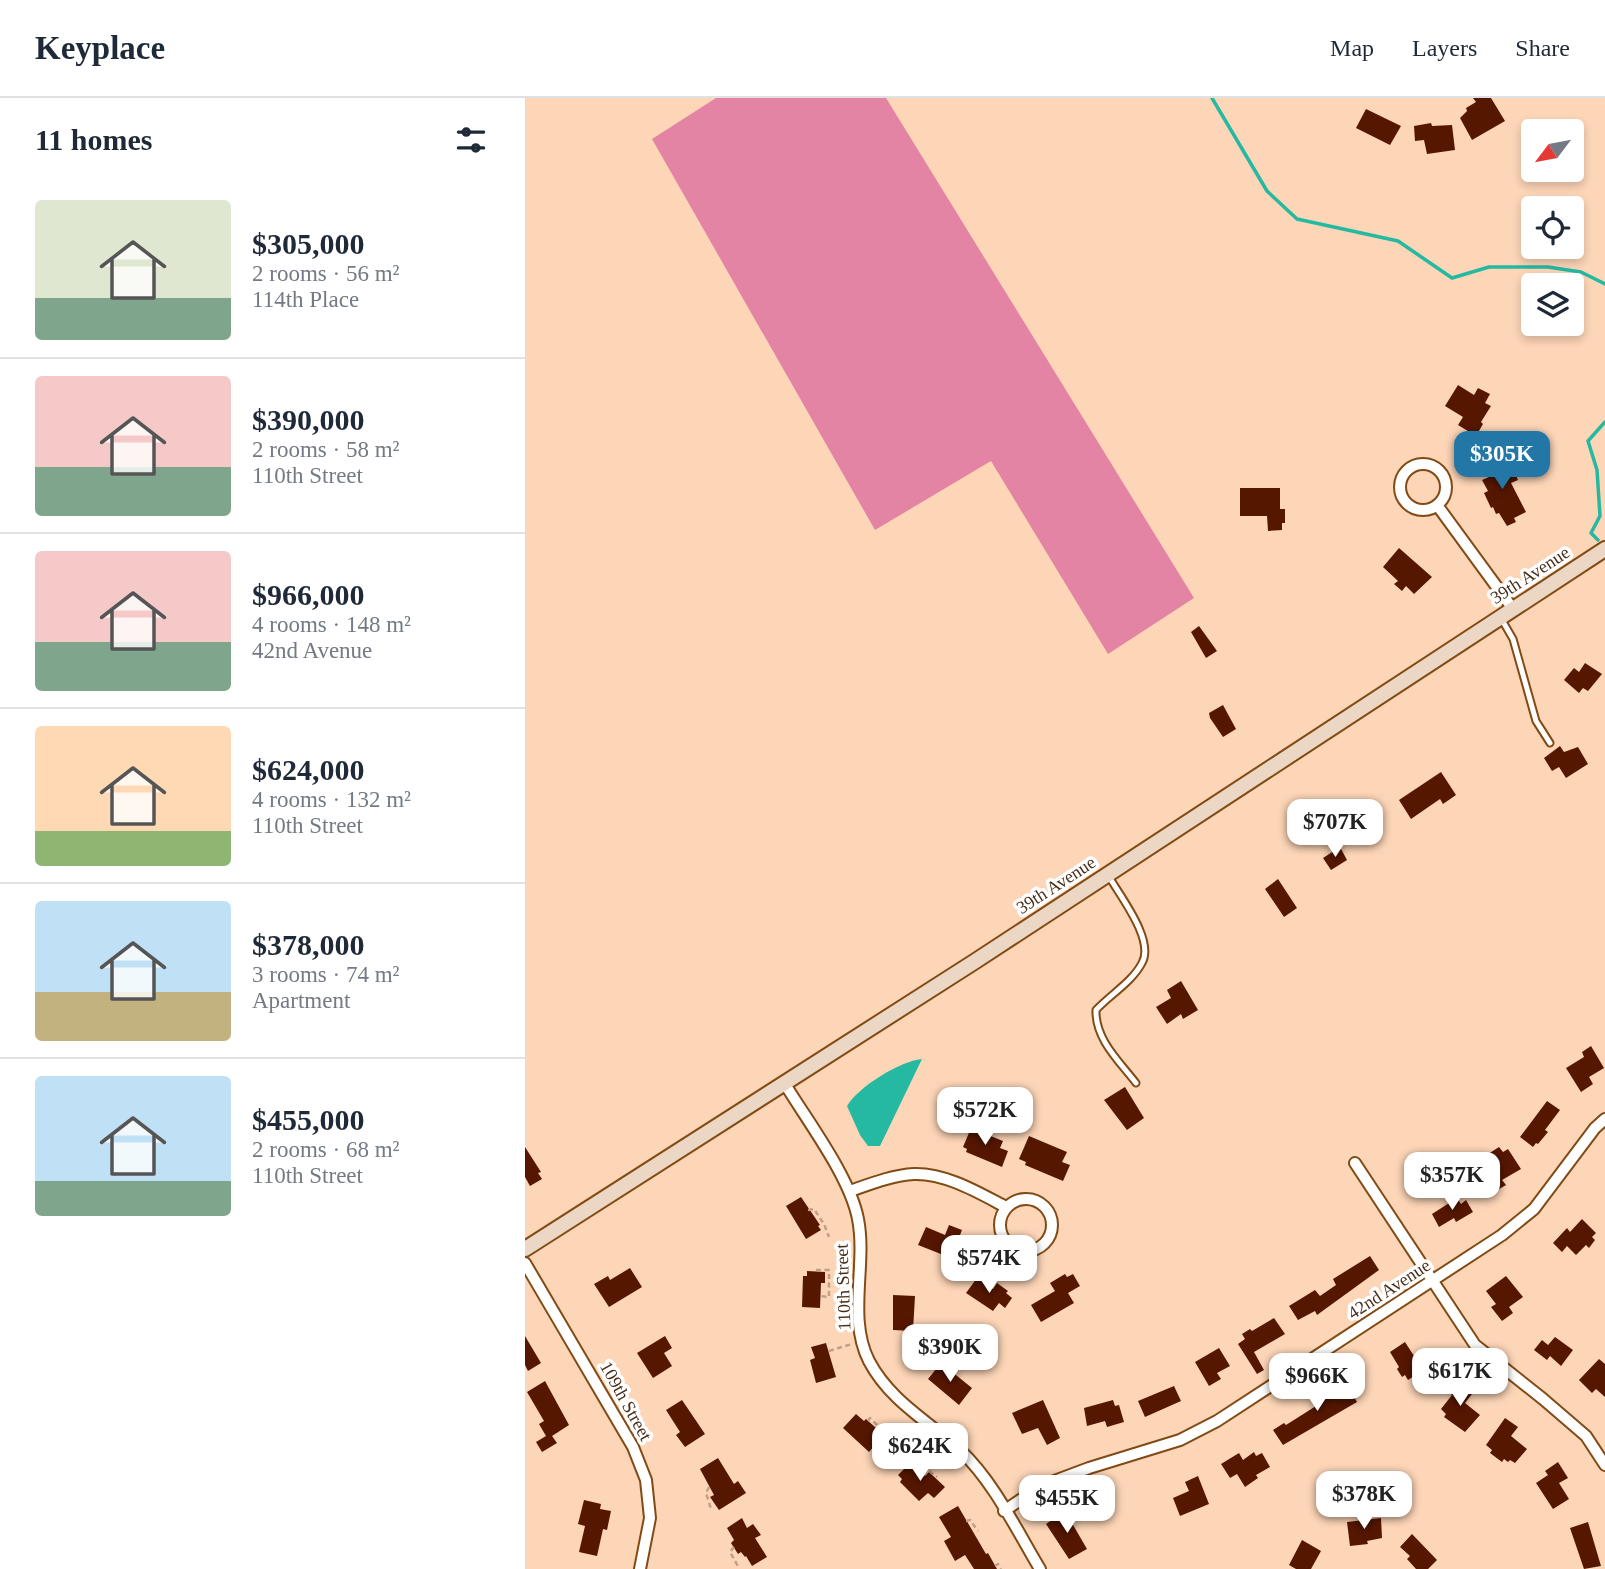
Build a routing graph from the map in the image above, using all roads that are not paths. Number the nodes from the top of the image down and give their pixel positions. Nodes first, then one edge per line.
1 (1437, 505) junction
2 (1605, 549) edge
3 (1507, 613) junction
4 (1550, 743) dead end
5 (1108, 875) junction
6 (1136, 1083) dead end
7 (785, 1084) junction
8 (1605, 1119) edge
9 (1355, 1163) dead end
10 (850, 1191) junction
11 (1006, 1207) junction
12 (525, 1249) edge
13 (525, 1263) edge
14 (1433, 1281) junction
15 (1605, 1465) edge
16 (1004, 1511) junction
17 (640, 1569) edge
18 (1040, 1569) edge

1 - 1 street
1 - 3 street
2 - 3 main road, 39th Avenue
3 - 4 lane
3 - 5 main road, 39th Avenue
5 - 6 lane
5 - 7 main road, 39th Avenue
7 - 10 street, 110th Street
7 - 12 main road, 39th Avenue
8 - 14 street, 42nd Avenue
9 - 14 street
10 - 11 street
10 - 16 street, 110th Street
11 - 11 street
13 - 17 street, 109th Street
14 - 15 street
14 - 16 street, 42nd Avenue
16 - 18 street, 110th Street

